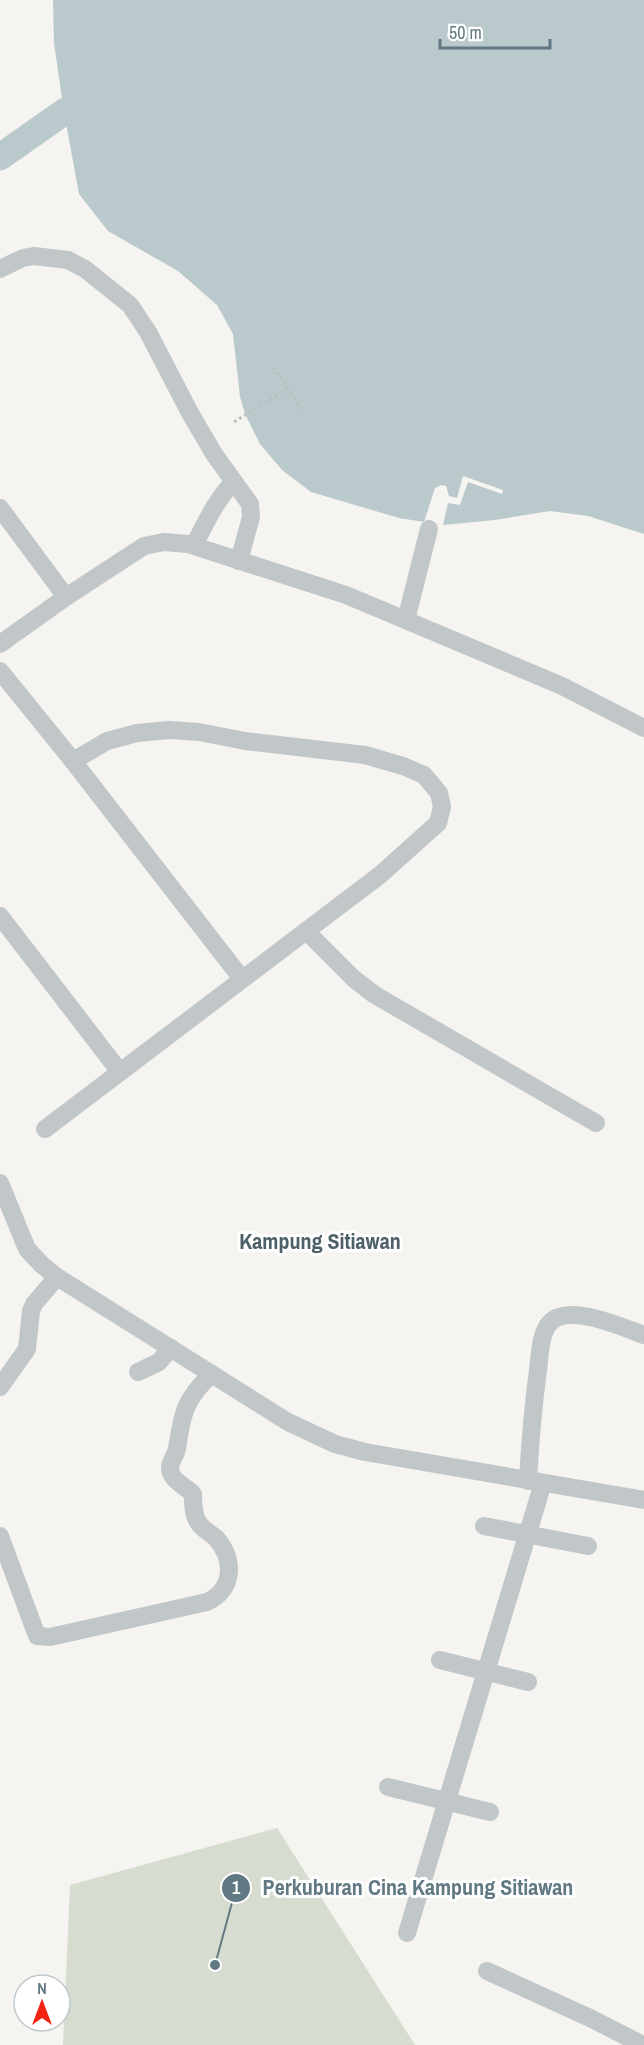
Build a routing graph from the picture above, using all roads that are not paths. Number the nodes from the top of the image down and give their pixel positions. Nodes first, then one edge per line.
1 (0, 269) edge
2 (233, 482) junction
3 (0, 508) edge
4 (429, 529) dead end
5 (194, 545) junction
6 (239, 561) junction
7 (66, 597) junction
8 (406, 620) junction
9 (0, 644) edge
10 (0, 670) edge
11 (644, 728) edge
12 (73, 760) junction
13 (0, 916) edge
14 (306, 931) junction
15 (242, 979) junction
16 (120, 1072) junction
17 (596, 1123) dead end
18 (45, 1129) dead end
19 (0, 1183) edge
20 (57, 1277) junction
21 (644, 1335) edge
22 (171, 1348) junction
23 (138, 1372) dead end
24 (212, 1374) junction
25 (0, 1387) edge
26 (535, 1482) junction
27 (644, 1500) edge
28 (484, 1526) dead end
29 (527, 1534) junction
30 (0, 1536) edge
31 (588, 1546) dead end
32 (440, 1660) dead end
33 (486, 1672) junction
34 (528, 1682) dead end
35 (388, 1787) dead end
36 (447, 1801) junction
37 (490, 1812) dead end
38 (407, 1933) dead end
39 (487, 1971) dead end
40 (643, 2045) edge

1 - 2 street
2 - 5 street
2 - 6 street
3 - 7 street
4 - 8 street
5 - 6 street
5 - 7 street
6 - 8 street
7 - 9 street
8 - 11 street
10 - 12 street
12 - 14 street
12 - 15 street
13 - 16 street
14 - 15 street
14 - 17 street
15 - 16 street
16 - 18 street
19 - 20 street
20 - 22 street
20 - 25 street
21 - 26 street
22 - 23 street
22 - 24 street
24 - 26 street
24 - 30 street
26 - 27 street
26 - 29 street
28 - 29 street
29 - 31 street
29 - 33 street
32 - 33 street
33 - 34 street
33 - 36 street
35 - 36 street
36 - 37 street
36 - 38 street
39 - 40 street

